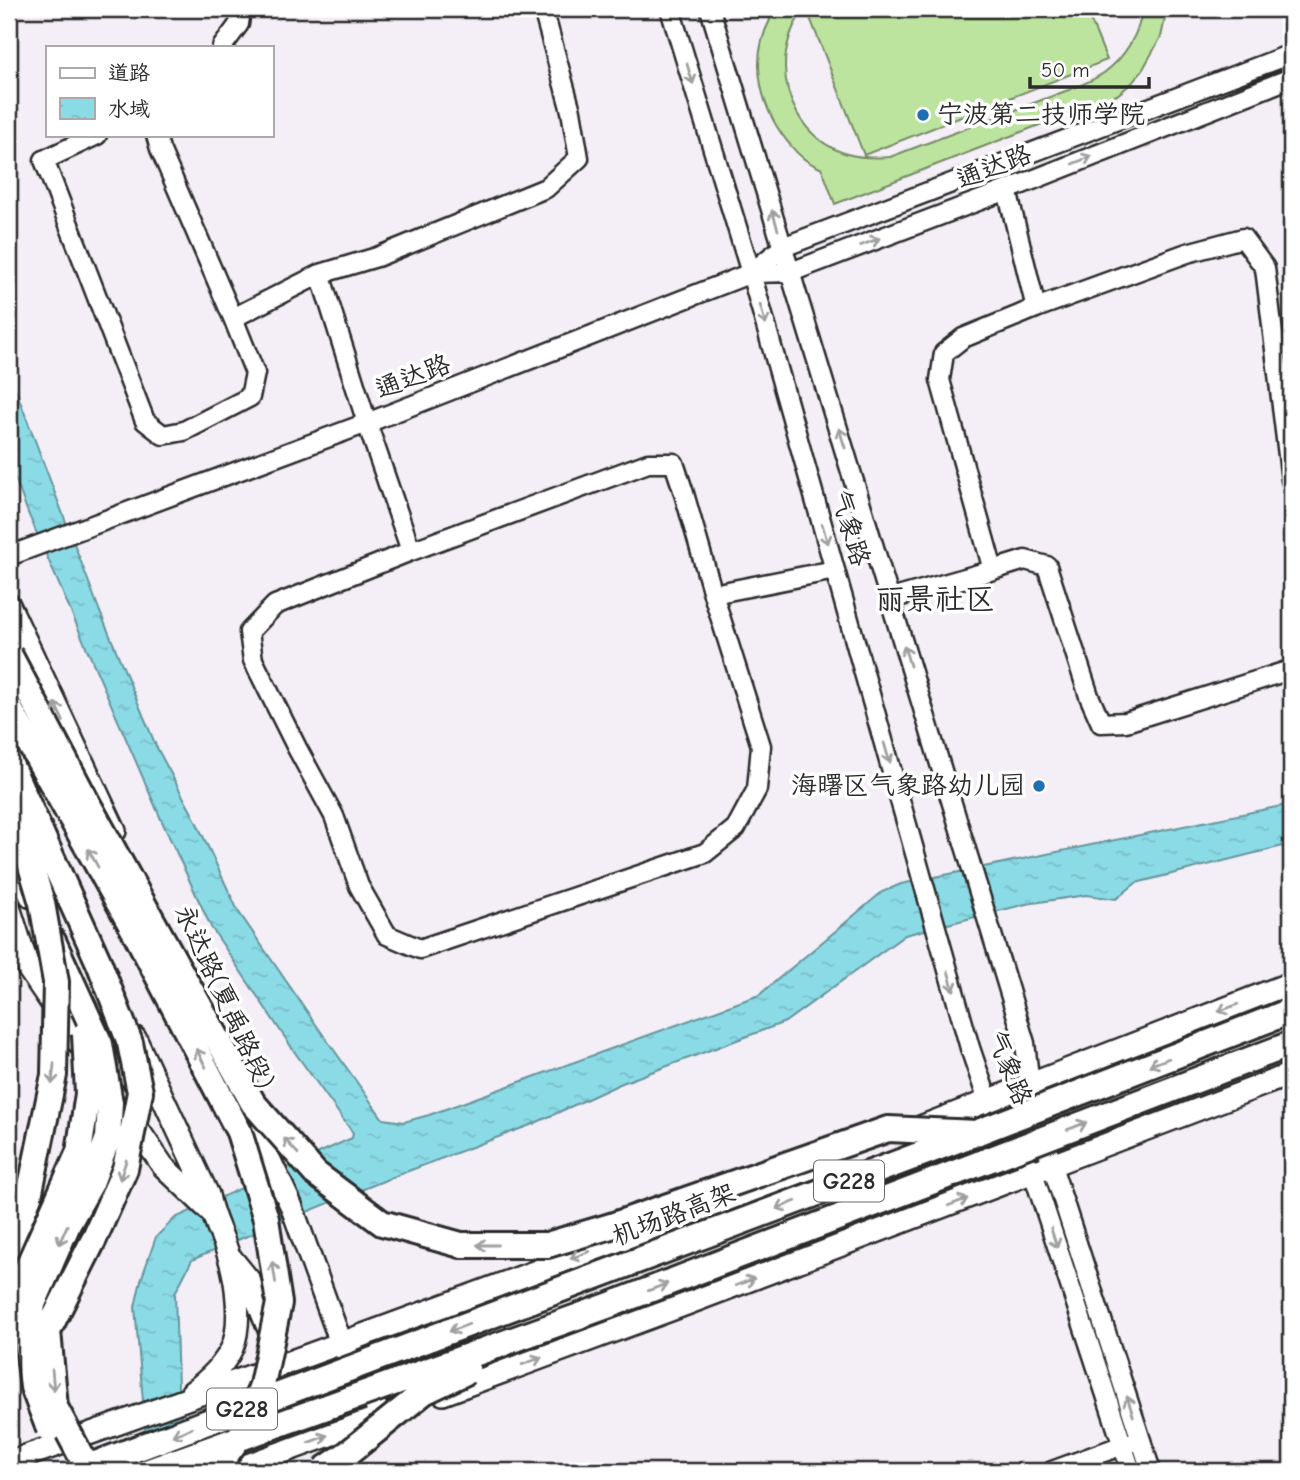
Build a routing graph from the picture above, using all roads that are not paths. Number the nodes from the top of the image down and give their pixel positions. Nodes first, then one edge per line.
1 (241, 9) edge
2 (543, 9) edge
3 (670, 9) edge
4 (710, 9) edge
5 (223, 46) edge
6 (1291, 54) edge
7 (1291, 78) edge
8 (95, 136) edge
9 (156, 136) edge
10 (1007, 190) junction
11 (783, 247) junction
12 (791, 272) junction
13 (751, 273) junction
14 (320, 274) junction
15 (1036, 307) junction
16 (233, 318) junction
17 (367, 423) junction
18 (1291, 480) edge
19 (411, 551) junction
20 (9, 556) edge
21 (835, 570) junction
22 (993, 570) junction
23 (713, 594) junction
24 (891, 599) junction
25 (9, 605) edge
26 (9, 654) edge
27 (1291, 669) edge
28 (9, 705) edge
29 (9, 764) edge
30 (9, 791) edge
31 (9, 844) edge
32 (9, 907) edge
33 (1291, 984) edge
34 (84, 1009) junction
35 (1291, 1011) edge
36 (1291, 1044) edge
37 (1291, 1074) edge
38 (1030, 1085) junction
39 (988, 1101) junction
40 (977, 1133) junction
41 (1043, 1169) junction
42 (210, 1204) junction
43 (9, 1247) edge
44 (229, 1256) junction
45 (610, 1306) junction
46 (9, 1309) edge
47 (341, 1343) junction
48 (282, 1364) junction
49 (179, 1402) junction
50 (381, 1416) junction
51 (1140, 1439) junction
52 (1122, 1445) junction
53 (9, 1462) edge
54 (77, 1471) edge
55 (95, 1471) edge
56 (149, 1471) edge
57 (214, 1471) edge
58 (231, 1471) edge
59 (322, 1471) edge
60 (1052, 1471) edge
61 (1131, 1471) edge
62 (1151, 1471) edge

1 - 5 street
2 - 14 street
3 -> 13 street, 气象路
11 -> 4 street, 气象路
6 - 11 street, 通达路
10 -> 7 street, 通达路
8 - 16 street
9 - 16 street
12 -> 10 street, 通达路
10 - 15 street
11 - 12 street, 气象路
11 - 13 street, 通达路
12 - 13 street, 通达路
24 -> 12 street, 气象路
13 - 17 street, 通达路
13 -> 21 street, 气象路
14 - 16 street
14 - 17 street
15 - 18 street
15 - 22 street
17 - 19 street
17 - 20 street, 通达路
19 - 23 street
19 - 23 street
21 - 23 street
21 -> 39 street, 气象路
22 - 24 street
22 - 27 street
38 -> 24 street, 气象路
47 -> 25 main road, 永达路(夏禹路段)
40 -> 26 highway, bridge
57 -> 28 highway, bridge
29 - 42 main road
29 -> 55 highway, bridge
30 -> 43 highway, bridge
31 - 34 highway, bridge
32 - 42 main road
33 -> 38 main road
34 - 46 highway, bridge
34 -> 55 highway, bridge
35 -> 40 highway, 机场路高架 / G228, bridge
45 -> 36 highway, G228, bridge
37 - 41 main road
38 - 39 main road
38 - 41 street, 气象路
39 - 41 street, 气象路
39 -> 47 main road
40 -> 54 highway, 机场路高架 / G228, bridge
50 -> 41 main road
51 -> 41 street
41 -> 52 street
42 - 44 main road
44 - 48 main road
44 - 49 main road
45 - 56 highway, G228, bridge
45 - 59 highway, bridge
47 - 48 main road
47 - 50 main road, 永达路(夏禹路段)
48 - 49 main road
49 - 53 main road
58 -> 50 main road
51 - 52 street
51 - 62 street
52 - 60 street
52 - 61 street

